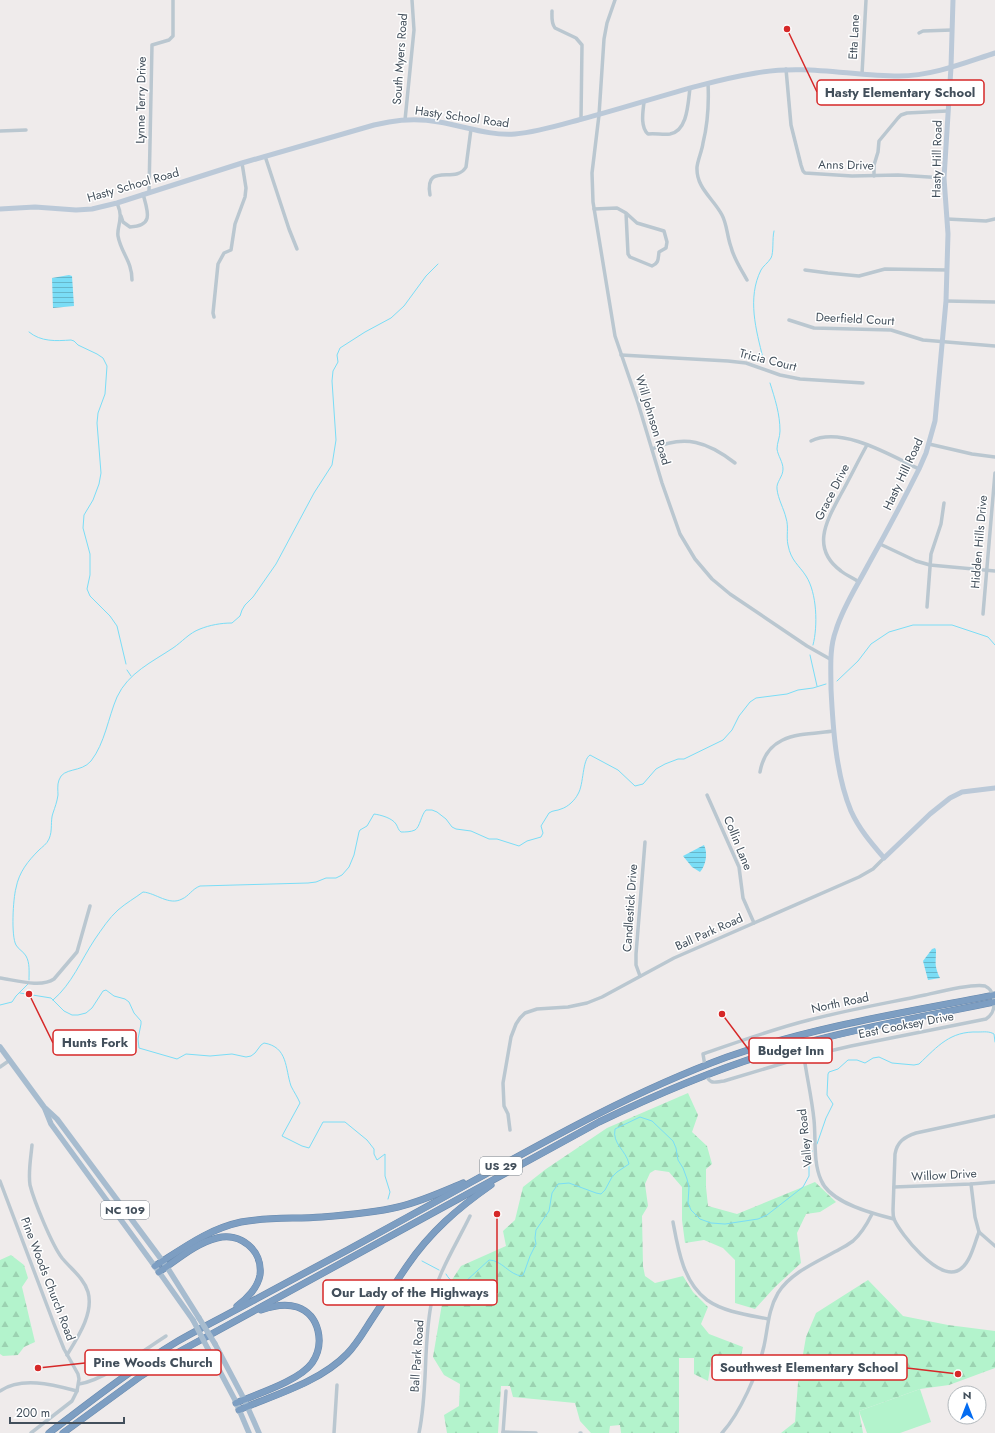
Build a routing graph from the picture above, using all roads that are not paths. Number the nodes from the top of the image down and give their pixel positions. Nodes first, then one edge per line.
1 (173, 0) edge
2 (412, 0) edge
3 (615, 0) edge
4 (866, 0) edge
5 (953, 0) edge
6 (552, 11) dead end
7 (952, 30) junction
8 (919, 33) dead end
9 (995, 53) edge
10 (951, 67) junction
11 (786, 70) junction
12 (862, 74) junction
13 (708, 83) junction
14 (690, 88) junction
15 (644, 102) junction
16 (947, 112) junction
17 (599, 115) junction
18 (581, 119) junction
19 (405, 120) junction
20 (471, 129) junction
21 (26, 130) dead end
22 (0, 131) edge
23 (265, 156) junction
24 (242, 163) junction
25 (874, 176) junction
26 (944, 178) junction
27 (149, 192) junction
28 (143, 194) junction
29 (430, 195) dead end
30 (117, 203) junction
31 (0, 209) edge
32 (594, 209) junction
33 (626, 213) junction
34 (120, 215) junction
35 (947, 219) junction
36 (995, 220) edge
37 (297, 249) dead end
38 (804, 270) dead end
39 (947, 270) junction
40 (132, 280) dead end
41 (747, 280) dead end
42 (946, 300) junction
43 (995, 302) edge
44 (214, 317) dead end
45 (789, 320) dead end
46 (943, 342) junction
47 (995, 346) edge
48 (621, 355) junction
49 (863, 383) dead end
50 (811, 441) dead end
51 (929, 444) junction
52 (867, 445) junction
53 (652, 449) junction
54 (995, 457) edge
55 (736, 463) dead end
56 (919, 468) junction
57 (995, 473) edge
58 (944, 503) dead end
59 (880, 544) junction
60 (930, 565) junction
61 (987, 570) junction
62 (995, 571) edge
63 (859, 582) junction
64 (927, 607) dead end
65 (983, 614) dead end
66 (830, 660) junction
67 (834, 731) junction
68 (760, 772) dead end
69 (995, 788) edge
70 (707, 795) dead end
71 (645, 842) dead end
72 (884, 858) junction
73 (90, 906) dead end
74 (754, 923) junction
75 (640, 976) junction
76 (0, 978) edge
77 (994, 999) edge
78 (0, 1047) edge
79 (804, 1057) junction
80 (10, 1060) junction
81 (705, 1066) junction
82 (0, 1067) edge
83 (706, 1075) junction
84 (44, 1107) junction
85 (995, 1116) edge
86 (510, 1130) dead end
87 (32, 1145) dead end
88 (501, 1166) junction
89 (516, 1168) junction
90 (0, 1181) edge
91 (995, 1182) edge
92 (971, 1184) junction
93 (894, 1187) junction
94 (872, 1214) junction
95 (470, 1216) dead end
96 (894, 1219) junction
97 (673, 1222) dead end
98 (979, 1232) junction
99 (995, 1246) edge
100 (162, 1261) junction
101 (155, 1266) junction
102 (167, 1267) junction
103 (159, 1272) junction
104 (224, 1316) junction
105 (240, 1318) junction
106 (768, 1319) junction
107 (166, 1336) dead end
108 (67, 1354) junction
109 (79, 1384) junction
110 (337, 1385) dead end
111 (0, 1391) edge
112 (77, 1391) junction
113 (506, 1391) dead end
114 (244, 1400) junction
115 (236, 1403) junction
116 (248, 1407) junction
117 (239, 1410) junction
118 (503, 1432) edge
119 (30, 1433) edge
120 (49, 1433) edge
121 (63, 1433) edge
122 (249, 1433) edge
123 (259, 1433) edge
124 (334, 1433) edge
125 (420, 1433) edge
126 (536, 1433) edge
127 (722, 1433) edge

1 - 27 street, Lynne Terry Drive
2 - 19 street, South Myers Road
3 - 17 street, Will Johnson Road
4 - 12 street, Etta Lane
5 - 7 street, Hasty Hill Road
6 - 18 street
7 - 8 street
7 - 10 street, Hasty Hill Road
9 - 10 street, Hasty School Road
10 - 12 street, Hasty School Road
10 - 16 street, Hasty Hill Road
11 - 12 street, Hasty School Road
11 - 13 street, Hasty School Road
11 - 25 street, Anns Drive
13 - 14 street, Hasty School Road
13 - 41 street
14 - 15 street, Hasty School Road
14 - 15 street
15 - 17 street, Hasty School Road
16 - 25 street
16 - 26 street, Hasty Hill Road
17 - 18 street, Hasty School Road
17 - 32 street, Will Johnson Road
18 - 20 street, Hasty School Road
19 - 20 street, Hasty School Road
19 - 23 street, Hasty School Road
20 - 29 street
21 - 22 street
23 - 24 street, Hasty School Road
23 - 37 street
24 - 27 street, Hasty School Road
24 - 44 street
25 - 26 street, Anns Drive
26 - 35 street, Hasty Hill Road
27 - 28 street, Hasty School Road
28 - 30 street, Hasty School Road
28 - 34 street
30 - 31 street, Hasty School Road
30 - 34 street
32 - 33 street
32 - 48 street, Will Johnson Road
33 - 33 street
34 - 40 street
35 - 36 street
35 - 39 street, Hasty Hill Road
38 - 39 street
39 - 42 street, Hasty Hill Road
42 - 43 street
42 - 46 street, Hasty Hill Road
45 - 46 street, Deerfield Court
46 - 47 street, Deerfield Court
46 - 51 street, Hasty Hill Road
48 - 49 street, Tricia Court
48 - 53 street, Will Johnson Road
50 - 52 street
51 - 54 street
51 - 56 street, Hasty Hill Road
52 - 56 street
52 - 63 street, Grace Drive
53 - 55 street
53 - 66 street, Will Johnson Road
56 - 59 street, Hasty Hill Road
57 - 61 street, Hidden Hills Drive
58 - 60 street
59 - 60 street
59 - 63 street, Hasty Hill Road
60 - 61 street
60 - 64 street
61 - 62 street
61 - 65 street, Hidden Hills Drive
63 - 66 street, Hasty Hill Road
66 - 67 street, Hasty Hill Road
67 - 68 street
67 - 72 street, Hasty Hill Road
69 - 72 street, Ball Park Road
70 - 74 street, Collin Lane
71 - 75 street, Candlestick Drive
72 - 74 street, Ball Park Road
73 - 76 street
74 - 75 street, Ball Park Road
75 - 86 street, Ball Park Road
77 - 79 street, East Cooksey Drive
77 - 81 highway, US 29
77 - 81 street, North Road
77 - 83 highway, US 29
78 - 80 main road, NC 109
79 - 83 street
79 - 94 street, Valley Road
80 - 82 street
80 - 84 main road, NC 109
81 - 88 highway, US 29
83 - 89 highway, US 29
84 - 100 main road, NC 109
84 - 101 main road, NC 109
85 - 93 street
87 - 108 street
88 - 100 highway
88 - 104 highway, US 29
89 - 105 highway, US 29
89 - 116 highway
90 - 108 street, Pine Woods Church Road
91 - 92 street, Willow Drive
92 - 93 street, Willow Drive
92 - 98 street
93 - 96 street
94 - 96 street, Valley Road
94 - 106 street
95 - 125 street, Ball Park Road
96 - 98 street
97 - 106 street
98 - 99 street
100 - 101 highway
100 - 102 main road, NC 109
101 - 103 main road, NC 109
102 - 103 highway
102 - 104 highway
102 - 114 main road, NC 109, bridge
103 - 115 main road, NC 109, bridge
104 - 120 highway, US 29
105 - 114 highway
105 - 121 highway, US 29
106 - 127 street
107 - 109 street
108 - 109 street, Pine Woods Church Road
109 - 112 street
110 - 124 street
111 - 112 street
112 - 119 street
113 - 118 street
114 - 115 highway
114 - 116 main road, NC 109
115 - 117 main road, NC 109
116 - 117 highway
116 - 123 main road, NC 109
117 - 122 main road, NC 109
118 - 126 street

